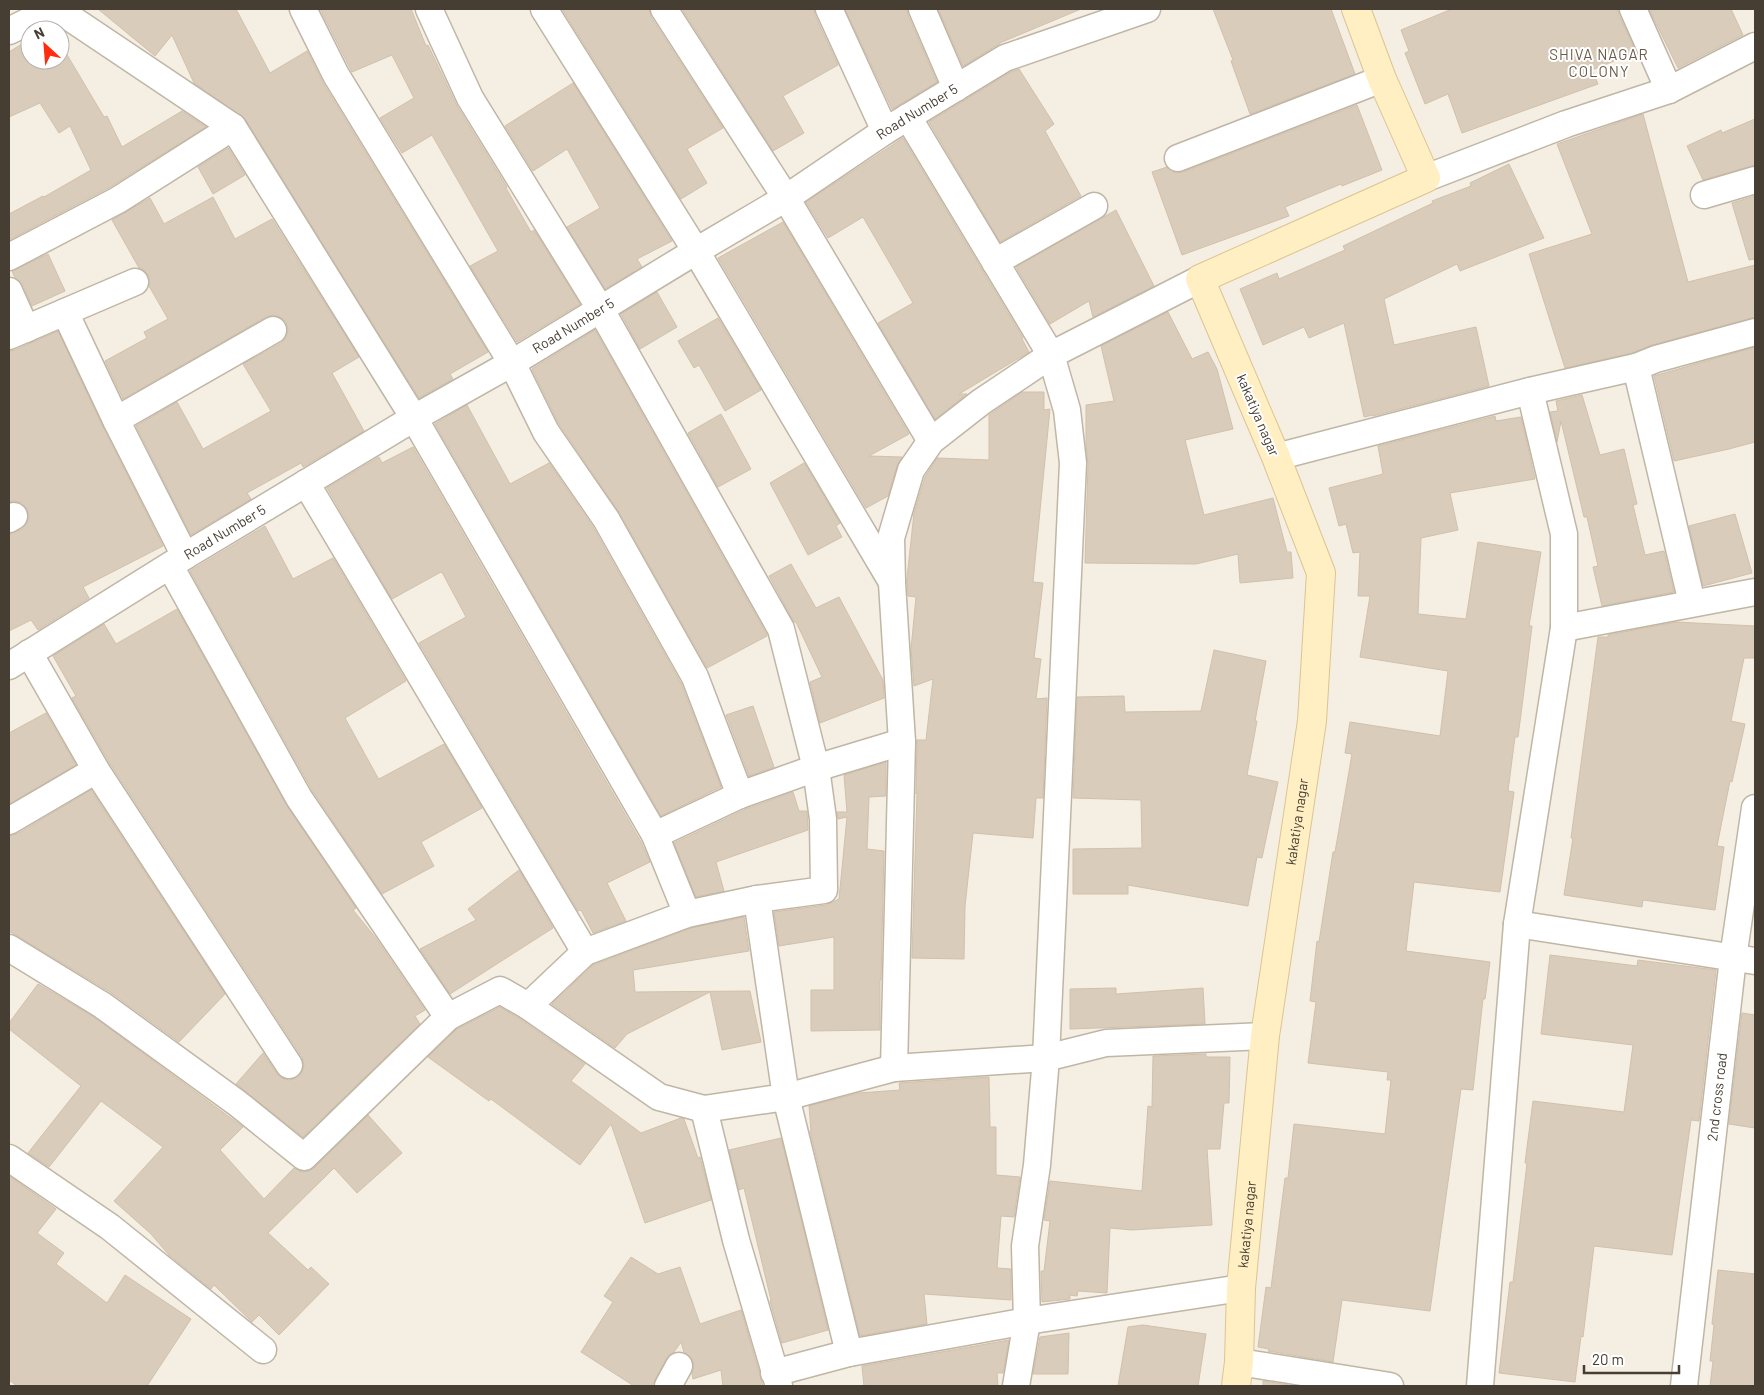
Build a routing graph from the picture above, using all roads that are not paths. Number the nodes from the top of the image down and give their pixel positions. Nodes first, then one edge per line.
1 (53, 9) edge
2 (57, 9) edge
3 (303, 9) edge
4 (429, 9) edge
5 (544, 9) edge
6 (664, 9) edge
7 (830, 9) edge
8 (922, 9) edge
9 (1147, 9) edge
10 (1356, 9) edge
11 (1633, 9) edge
12 (9, 32) edge
13 (1755, 46) edge
14 (1382, 79) junction
15 (956, 88) junction
16 (1669, 90) junction
17 (908, 117) junction
18 (233, 126) junction
19 (885, 131) junction
20 (1178, 158) dead end
21 (1426, 178) junction
22 (1755, 180) edge
23 (1704, 195) dead end
24 (786, 198) junction
25 (1094, 206) dead end
26 (696, 251) junction
27 (9, 257) edge
28 (995, 262) junction
29 (1200, 279) junction
30 (135, 282) dead end
31 (9, 291) edge
32 (601, 310) junction
33 (65, 312) junction
34 (273, 330) dead end
35 (17, 332) edge
36 (1755, 332) edge
37 (1051, 355) junction
38 (512, 364) junction
39 (1636, 367) junction
40 (1530, 391) junction
41 (414, 418) junction
42 (116, 420) junction
43 (931, 441) junction
44 (1276, 458) junction
45 (306, 484) junction
46 (177, 561) junction
47 (892, 583) junction
48 (1755, 592) edge
49 (1692, 603) junction
50 (1564, 628) junction
51 (19, 659) edge
52 (902, 742) junction
53 (816, 768) junction
54 (96, 770) junction
55 (740, 795) junction
56 (1755, 808) edge
57 (9, 821) edge
58 (654, 835) junction
59 (757, 899) junction
60 (687, 914) junction
61 (1517, 924) junction
62 (9, 948) edge
63 (585, 952) junction
64 (1744, 959) edge
65 (528, 1006) junction
66 (448, 1017) junction
67 (1265, 1036) junction
68 (1046, 1058) junction
69 (289, 1065) dead end
70 (894, 1068) junction
71 (786, 1097) junction
72 (704, 1109) junction
73 (9, 1158) edge
74 (1241, 1288) junction
75 (1027, 1321) junction
76 (263, 1350) dead end
77 (849, 1353) junction
78 (1238, 1374) edge
79 (776, 1379) edge
80 (1016, 1386) edge
81 (1390, 1386) edge
82 (1480, 1386) edge
83 (1684, 1386) edge

1 - 12 street
2 - 18 street
3 - 38 street
4 - 32 street
5 - 26 street
6 - 24 street
7 - 19 street
8 - 15 street
9 - 15 street, Road Number 5
10 - 14 street
11 - 16 street
13 - 16 street
14 - 20 street
14 - 21 street
15 - 17 street, Road Number 5
16 - 21 street
17 - 19 street, Road Number 5
17 - 28 street
18 - 27 street
18 - 41 street
19 - 24 street, Road Number 5
21 - 29 street
22 - 23 street
24 - 26 street, Road Number 5
24 - 43 street
25 - 28 street
26 - 32 street, Road Number 5
26 - 47 street
28 - 37 street
29 - 37 street
29 - 44 street, kakatiya nagar
30 - 33 street
31 - 35 street
32 - 38 street, Road Number 5
32 - 53 street
33 - 35 street
33 - 42 street
34 - 42 street
36 - 39 street
37 - 43 street
37 - 68 street
38 - 41 street, Road Number 5
38 - 55 street
39 - 40 street
39 - 49 street
40 - 44 street
40 - 50 street
41 - 45 street, Road Number 5
41 - 58 street
42 - 46 street
43 - 47 street
44 - 67 street, kakatiya nagar
45 - 46 street, Road Number 5
45 - 63 street
46 - 51 street, Road Number 5
46 - 66 street
47 - 52 street
48 - 49 street
49 - 50 street
50 - 61 street
51 - 54 street
52 - 53 street
52 - 70 street
53 - 55 street
53 - 59 street
54 - 57 street
54 - 69 street
55 - 58 street
56 - 64 street, 2nd cross road
58 - 60 street
59 - 60 street
59 - 71 street
60 - 63 street
61 - 64 street
61 - 82 street
62 - 66 street
63 - 65 street
64 - 83 street, 2nd cross road
65 - 66 street
65 - 72 street
67 - 68 street
67 - 74 street, kakatiya nagar
68 - 70 street
68 - 75 street
70 - 71 street
71 - 72 street
71 - 77 street
72 - 79 street
73 - 76 street
74 - 75 street
74 - 78 street, kakatiya nagar
75 - 77 street
75 - 80 street
77 - 79 street
78 - 81 street

